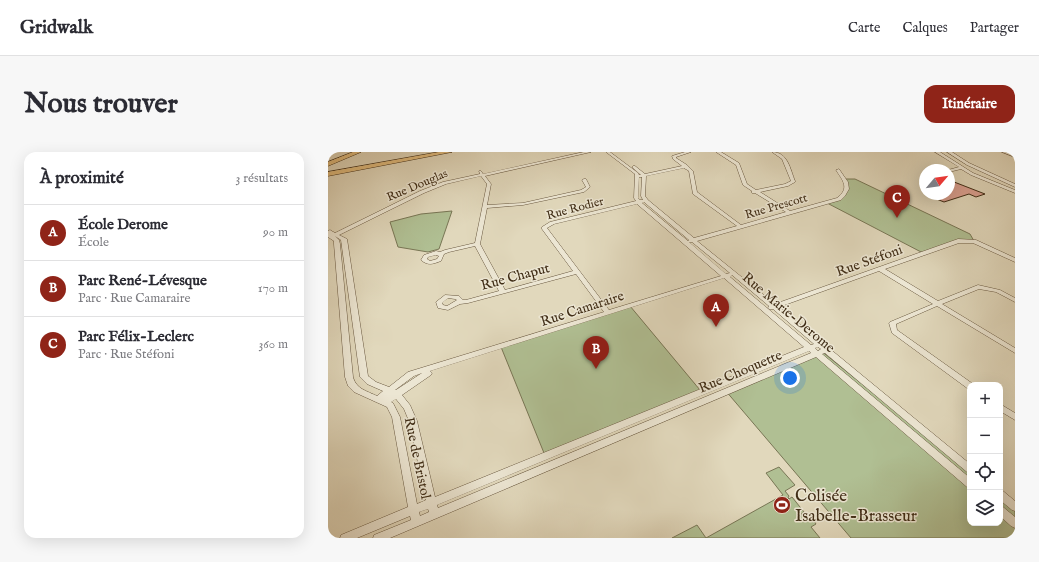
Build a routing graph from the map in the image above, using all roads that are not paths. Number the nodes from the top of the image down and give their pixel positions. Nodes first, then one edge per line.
1 (358, 152) edge
2 (426, 152) edge
3 (449, 152) edge
4 (580, 152) edge
5 (589, 152) edge
6 (608, 152) edge
7 (614, 152) edge
8 (689, 152) edge
9 (718, 152) edge
10 (774, 152) edge
11 (937, 152) edge
12 (949, 152) edge
13 (1004, 152) edge
14 (1015, 156) edge
15 (328, 164) edge
16 (686, 166) junction
17 (961, 168) junction
18 (328, 170) edge
19 (838, 170) dead end
20 (955, 170) edge
21 (481, 173) junction
22 (328, 174) edge
23 (641, 176) junction
24 (584, 180) dead end
25 (1015, 186) edge
26 (754, 192) junction
27 (1015, 192) edge
28 (646, 200) junction
29 (639, 202) junction
30 (484, 207) junction
31 (790, 213) junction
32 (741, 227) junction
33 (330, 235) edge
34 (694, 240) junction
35 (685, 242) junction
36 (477, 244) junction
37 (440, 254) dead end
38 (1015, 260) edge
39 (880, 269) junction
40 (576, 272) junction
41 (734, 273) junction
42 (350, 275) junction
43 (725, 276) junction
44 (340, 277) junction
45 (503, 292) junction
46 (1015, 300) edge
47 (459, 302) dead end
48 (937, 304) junction
49 (775, 307) junction
50 (765, 310) junction
51 (608, 313) junction
52 (356, 325) junction
53 (346, 329) junction
54 (819, 344) junction
55 (809, 348) junction
56 (826, 350) junction
57 (1015, 351) edge
58 (816, 354) junction
59 (967, 384) edge
60 (393, 392) junction
61 (382, 401) junction
62 (1003, 409) edge
63 (658, 410) junction
64 (1015, 417) edge
65 (664, 418) junction
66 (529, 462) junction
67 (967, 467) edge
68 (533, 473) junction
69 (967, 481) edge
70 (1003, 497) edge
71 (430, 502) junction
72 (1015, 507) edge
73 (414, 509) junction
74 (1003, 513) edge
75 (434, 514) junction
76 (416, 522) junction
77 (1015, 523) edge
78 (345, 538) edge
79 (378, 538) edge

1 - 15 highway
2 - 18 highway
3 - 22 highway
4 - 21 street, Rue Douglas
5 - 21 street, Rue Douglas
6 - 23 street
7 - 23 street
8 - 16 street
9 - 26 street
10 - 26 street
11 - 17 street
12 - 25 street
13 - 14 street
16 - 23 street
16 - 32 street
17 - 20 street
17 - 27 street
19 - 31 street, Rue Prescott
21 - 30 street
21 - 33 street, Rue Douglas
23 - 28 street
23 - 29 street
24 - 30 street
26 - 31 street
28 - 29 street, Rue Rodier
28 - 34 street, Rue Marie-Derome
29 - 35 street, Rue Marie-Derome
29 - 40 street, Rue Rodier
30 - 36 street
31 - 32 street, Rue Prescott
32 - 34 street, Rue Prescott
33 - 42 street
33 - 44 street
34 - 35 street, Rue Prescott
34 - 41 street, Rue Marie-Derome
35 - 43 street, Rue Marie-Derome
36 - 37 street
36 - 45 street
38 - 39 street, Rue Stéfoni
39 - 48 street
39 - 49 street, Rue Stéfoni
40 - 45 street, Rue Chaput
40 - 51 street, Rue Rodier
41 - 43 street, Rue Camaraire
41 - 49 street, Rue Marie-Derome
42 - 44 street
42 - 52 street
43 - 50 street, Rue Marie-Derome
43 - 51 street, Rue Camaraire
44 - 53 street
45 - 47 street, Rue Chaput
46 - 48 street
48 - 57 street
48 - 59 street
49 - 50 street, Rue Stéfoni
49 - 54 street, Rue Marie-Derome
50 - 55 street, Rue Marie-Derome
51 - 60 street, Rue Camaraire
52 - 53 street
52 - 60 street
53 - 61 street
54 - 55 street, Rue Choquette
54 - 56 street, Rue Marie-Derome
55 - 58 street, Rue Marie-Derome
55 - 63 street, Rue Choquette
56 - 58 street, Rue Choquette
56 - 67 street, Rue Marie-Derome
58 - 65 street, Rue Choquette
58 - 69 street, Rue Marie-Derome
60 - 61 street, Rue Camaraire
60 - 71 street, Rue de Bristol
61 - 73 street, Rue de Bristol
62 - 64 street
63 - 65 street
63 - 66 street, Rue Choquette
65 - 68 street, Rue Choquette
66 - 68 street
66 - 71 street, Rue Choquette
68 - 75 street, Rue Choquette
70 - 72 street
71 - 73 street, Rue Choquette
71 - 75 street, Rue de Bristol
73 - 76 street, Rue de Bristol
73 - 78 street, Rue Choquette
74 - 77 street
75 - 76 street, Rue Choquette
76 - 79 street, Rue Choquette

